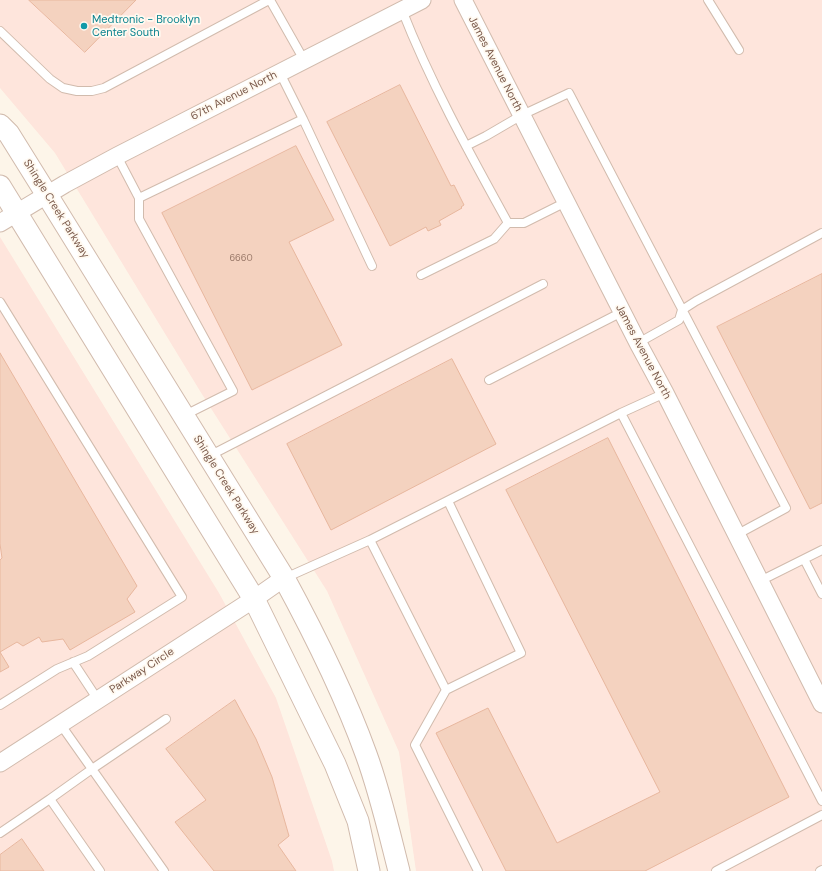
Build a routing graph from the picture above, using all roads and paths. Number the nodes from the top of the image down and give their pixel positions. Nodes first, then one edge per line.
1 (270, 0) edge
2 (422, 0) edge
3 (463, 0) edge
4 (708, 0) edge
5 (402, 10) junction
6 (0, 31) edge
7 (739, 50) dead end
8 (304, 60) junction
9 (280, 73) junction
10 (522, 115) junction
11 (303, 119) junction
12 (0, 125) edge
13 (466, 146) junction
14 (117, 156) junction
15 (0, 186) edge
16 (47, 195) junction
17 (139, 198) junction
18 (566, 202) junction
19 (8, 219) edge
20 (508, 223) junction
21 (822, 234) edge
22 (372, 266) dead end
23 (421, 275) dead end
24 (543, 284) dead end
25 (0, 302) edge
26 (682, 310) junction
27 (622, 312) junction
28 (638, 343) junction
29 (489, 380) dead end
30 (665, 393) junction
31 (621, 413) junction
32 (184, 416) junction
33 (209, 457) junction
34 (448, 501) junction
35 (736, 535) junction
36 (370, 540) junction
37 (822, 550) edge
38 (804, 559) junction
39 (284, 578) junction
40 (760, 581) junction
41 (822, 594) edge
42 (254, 599) junction
43 (73, 662) junction
44 (446, 690) junction
45 (98, 700) junction
46 (822, 704) edge
47 (0, 705) edge
48 (166, 720) dead end
49 (61, 724) junction
50 (0, 763) edge
51 (92, 769) junction
52 (50, 799) junction
53 (822, 801) edge
54 (822, 815) edge
55 (0, 833) edge
56 (100, 871) edge
57 (164, 871) edge
58 (369, 871) edge
59 (398, 871) edge
60 (478, 871) edge
61 (716, 871) edge

1 - 6 lane
1 - 8 lane
2 - 5 street, 67th Avenue North
3 - 10 street, James Avenue North
4 - 7 lane
5 - 8 street, 67th Avenue North
5 - 13 lane
8 - 9 street, 67th Avenue North
9 - 11 lane
9 - 14 street, 67th Avenue North
10 - 13 lane
10 - 18 street, James Avenue North
10 - 26 lane
11 - 17 lane
11 - 22 lane
12 - 16 street, Shingle Creek Parkway
13 - 20 lane
14 - 16 street, 67th Avenue North
14 - 17 lane
15 - 19 street
16 - 19 street
16 - 32 street, Shingle Creek Parkway
17 - 32 lane
18 - 20 lane
18 - 27 street, James Avenue North
19 - 42 street
20 - 23 lane
21 - 26 lane
24 - 33 lane
25 - 43 lane
26 - 28 lane
26 - 35 lane
27 - 28 street, James Avenue North
27 - 29 lane
28 - 30 street, James Avenue North
30 - 31 lane
30 - 35 street, James Avenue North
31 - 34 lane
31 - 53 lane
32 - 33 street, Shingle Creek Parkway
33 - 39 street, Shingle Creek Parkway
34 - 36 lane
34 - 44 lane
35 - 40 street, James Avenue North
36 - 39 lane
36 - 44 lane
37 - 38 lane
38 - 40 lane
38 - 41 lane
39 - 42 street, Parkway Circle
39 - 59 street, Shingle Creek Parkway
40 - 46 street, James Avenue North
42 - 45 street, Parkway Circle
42 - 58 street
43 - 45 lane
43 - 47 lane
44 - 60 lane
45 - 49 street, Parkway Circle
48 - 51 lane
49 - 50 street, Parkway Circle
49 - 51 lane
51 - 52 lane
51 - 57 lane
52 - 55 lane
52 - 56 lane
54 - 61 lane

